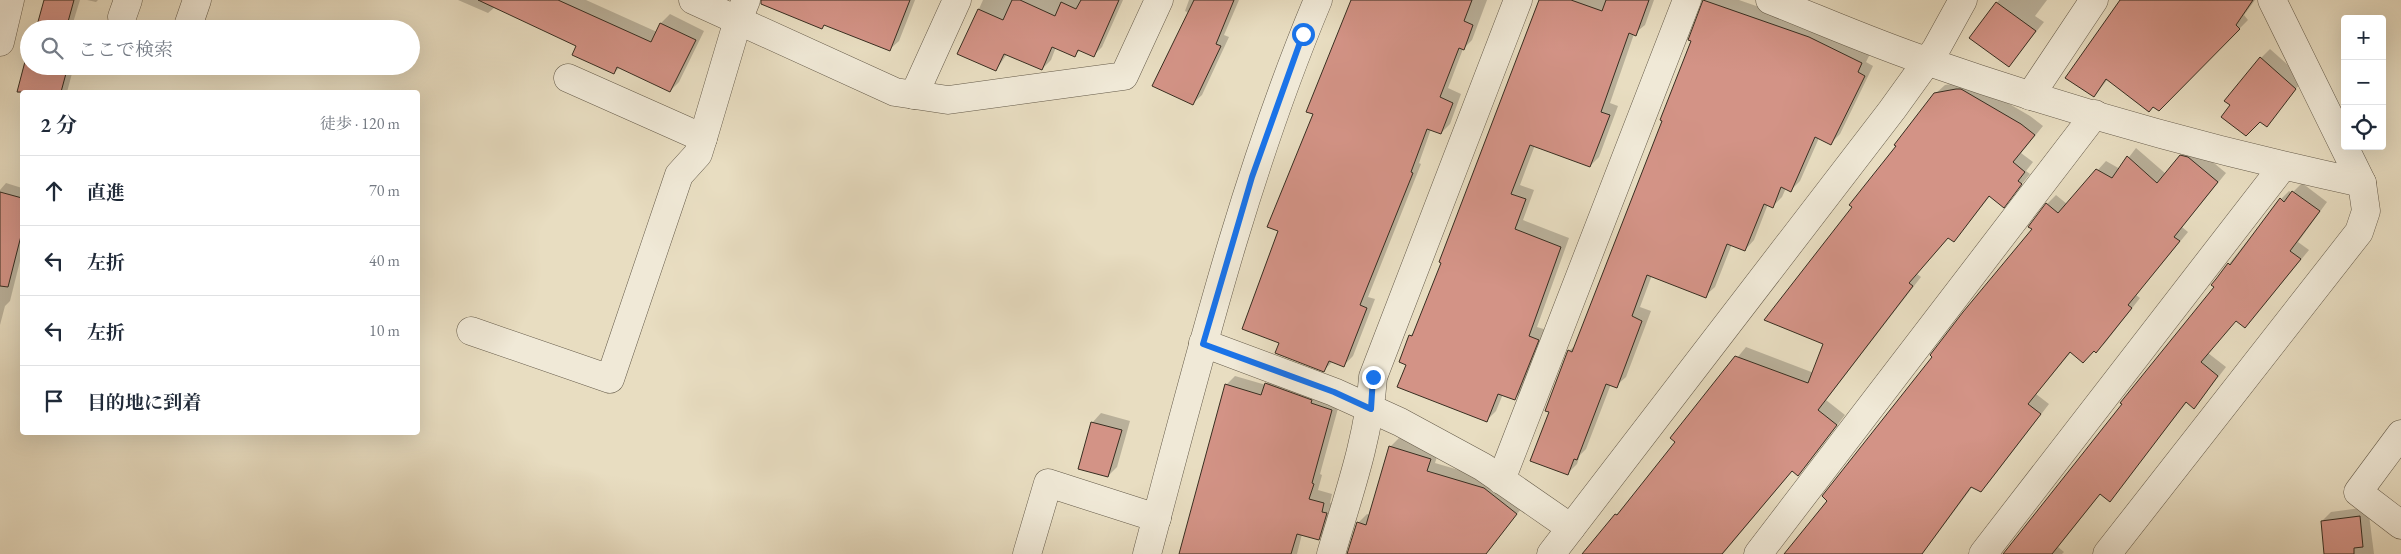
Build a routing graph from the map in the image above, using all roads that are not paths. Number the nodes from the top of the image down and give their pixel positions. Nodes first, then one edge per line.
1 (197, 0) edge
2 (693, 0) edge
3 (957, 0) edge
4 (1159, 0) edge
5 (1318, 0) edge
6 (1518, 0) edge
7 (1687, 0) edge
8 (1770, 0) edge
9 (1963, 0) edge
10 (2094, 0) edge
11 (2272, 0) edge
12 (742, 10) edge
13 (190, 20) edge
14 (1927, 62) junction
15 (568, 78) dead end
16 (914, 95) junction
17 (2030, 96) junction
18 (2095, 114) junction
19 (703, 138) junction
20 (2282, 166) junction
21 (2362, 183) junction
22 (471, 331) dead end
23 (1203, 344) junction
24 (1371, 409) junction
25 (2401, 434) edge
26 (1501, 480) junction
27 (1157, 518) junction
28 (2401, 525) edge
29 (1571, 528) junction
30 (1027, 554) edge
31 (1147, 554) edge
32 (1331, 554) edge
33 (1551, 554) edge
34 (1758, 554) edge
35 (1983, 554) edge
36 (2107, 554) edge

1 - 13 street
2 - 12 street
3 - 16 street
4 - 16 street
5 - 23 street
6 - 24 street
7 - 26 street
8 - 14 street
9 - 14 street
10 - 17 street
11 - 21 street
12 - 16 street
12 - 19 street
14 - 17 street
14 - 29 street
15 - 19 street
17 - 18 street
18 - 20 street
18 - 34 street
19 - 22 street
20 - 21 street
20 - 35 street
21 - 36 street
23 - 24 street
23 - 27 street
24 - 26 street
24 - 32 street
25 - 28 street
26 - 29 street
27 - 30 street
27 - 31 street
29 - 33 street

